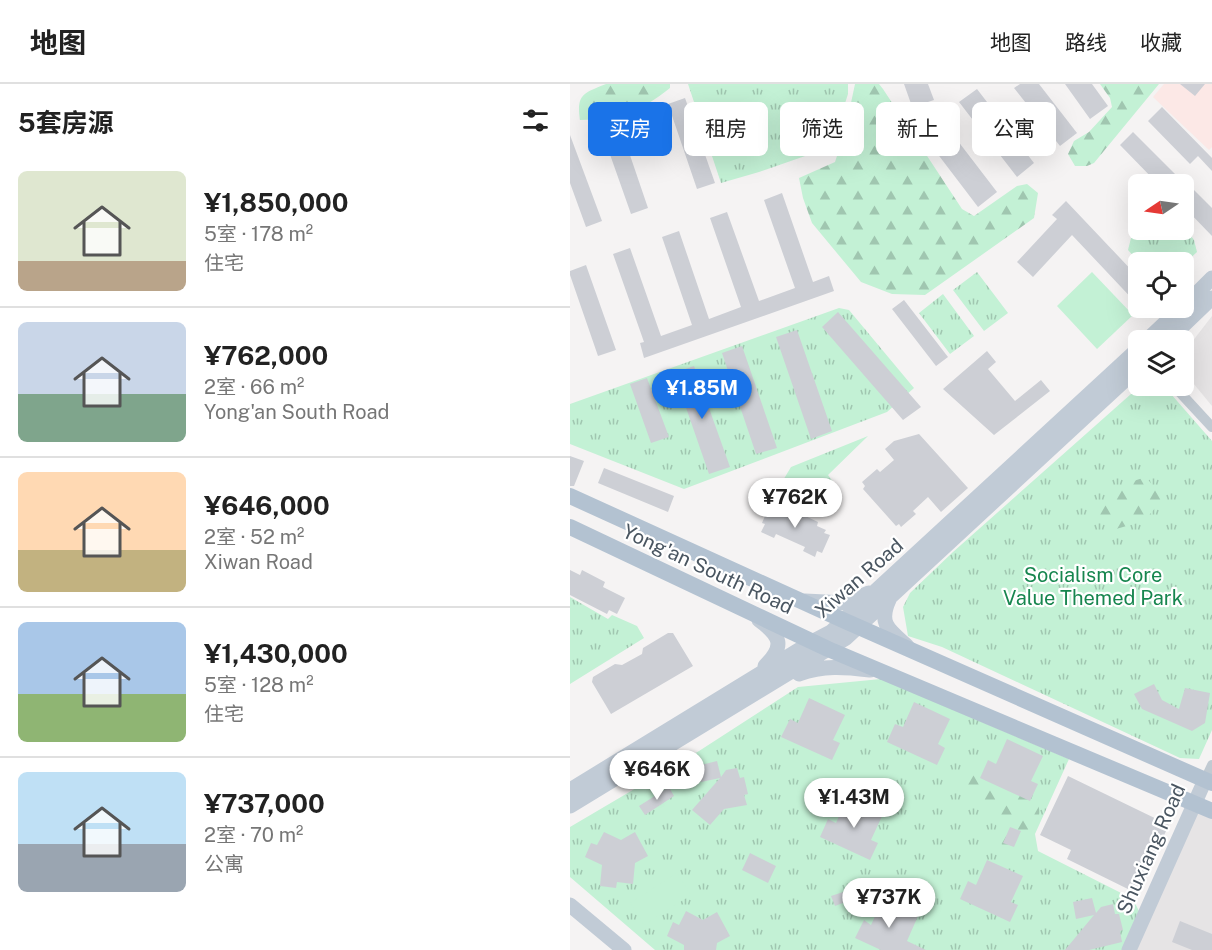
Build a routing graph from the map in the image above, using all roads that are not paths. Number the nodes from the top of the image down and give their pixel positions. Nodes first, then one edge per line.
1 (1212, 278) edge
2 (1194, 296) edge
3 (1212, 298) edge
4 (1171, 318) edge
5 (1158, 330) edge
6 (1178, 330) edge
7 (1128, 359) edge
8 (1128, 377) edge
9 (1183, 396) edge
10 (1212, 427) edge
11 (570, 496) edge
12 (570, 527) edge
13 (885, 594) junction
14 (799, 600) junction
15 (744, 610) junction
16 (853, 624) junction
17 (820, 645) junction
18 (911, 650) junction
19 (880, 671) junction
20 (751, 679) junction
21 (776, 681) junction
22 (1210, 776) edge
23 (570, 790) edge
24 (1195, 803) junction
25 (570, 806) edge
26 (1212, 811) edge
27 (570, 905) edge
28 (624, 950) edge
29 (1129, 950) edge

1 - 2 main road
3 - 6 main road
4 - 5 main road
7 - 13 main road, Xiwan Road
8 - 13 main road, Xiwan Road
9 - 10 street
11 - 14 main road, Yong'an South Road
12 - 15 main road, Yong'an South Road
13 - 14 main road
13 - 16 main road, Xiwan Road
13 - 18 main road
14 - 16 main road, Yong'an South Road
15 - 17 main road, Yong'an South Road
15 - 20 main road
16 - 17 main road, Xiwan Road
16 - 18 main road, Yong'an South Road
17 - 19 main road, Yong'an South Road
17 - 20 main road, Xiwan Road
17 - 21 main road, Xiwan Road
18 - 22 main road, Yong'an South Road
19 - 21 main road
19 - 24 main road, Yong'an South Road
20 - 23 main road, Xiwan Road
21 - 25 main road, Xiwan Road
22 - 24 main road, Shuxiang Road
24 - 26 main road, Yong'an South Road
24 - 29 main road, Shuxiang Road
27 - 28 main road

